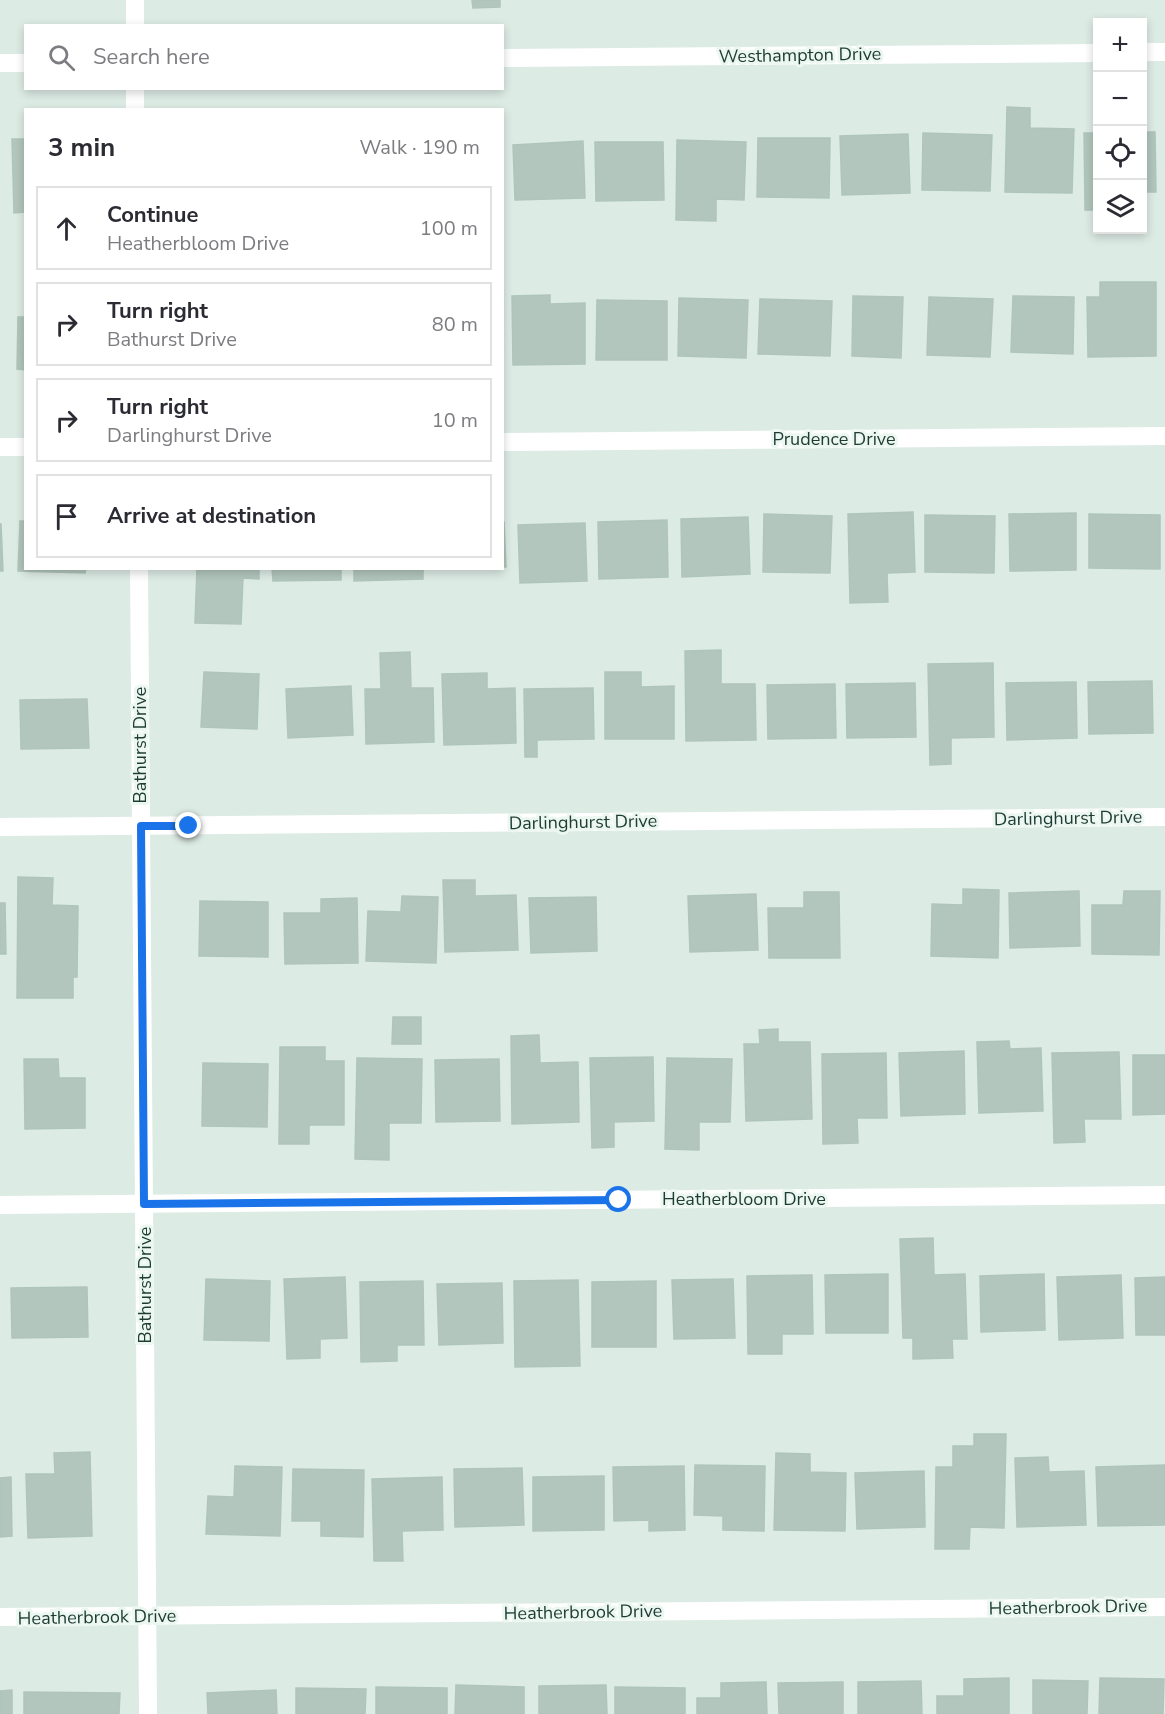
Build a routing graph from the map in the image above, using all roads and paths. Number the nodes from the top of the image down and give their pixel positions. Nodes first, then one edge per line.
1 (135, 0) edge
2 (135, 24) edge
3 (1147, 52) edge
4 (1165, 52) edge
5 (1093, 53) edge
6 (504, 58) edge
7 (0, 63) edge
8 (24, 63) edge
9 (135, 90) edge
10 (135, 108) edge
11 (1165, 436) edge
12 (504, 442) edge
13 (0, 447) edge
14 (24, 447) edge
15 (139, 570) edge
16 (1165, 817) edge
17 (141, 826) junction
18 (0, 827) edge
19 (1165, 1196) edge
20 (144, 1204) junction
21 (0, 1205) edge
22 (1165, 1606) edge
23 (147, 1616) junction
24 (0, 1617) edge
25 (148, 1714) edge

1 - 2 street
3 - 4 street
5 - 6 street, Westhampton Drive
7 - 8 street
9 - 10 street
11 - 12 street, Prudence Drive
13 - 14 street
15 - 17 street, Bathurst Drive
16 - 17 street, Darlinghurst Drive
17 - 18 street, Darlinghurst Drive
17 - 20 street, Bathurst Drive
19 - 20 street, Heatherbloom Drive
20 - 21 street, Heatherbloom Drive
20 - 23 street, Bathurst Drive
22 - 23 street, Heatherbrook Drive
23 - 24 street, Heatherbrook Drive
23 - 25 street, Bathurst Drive

